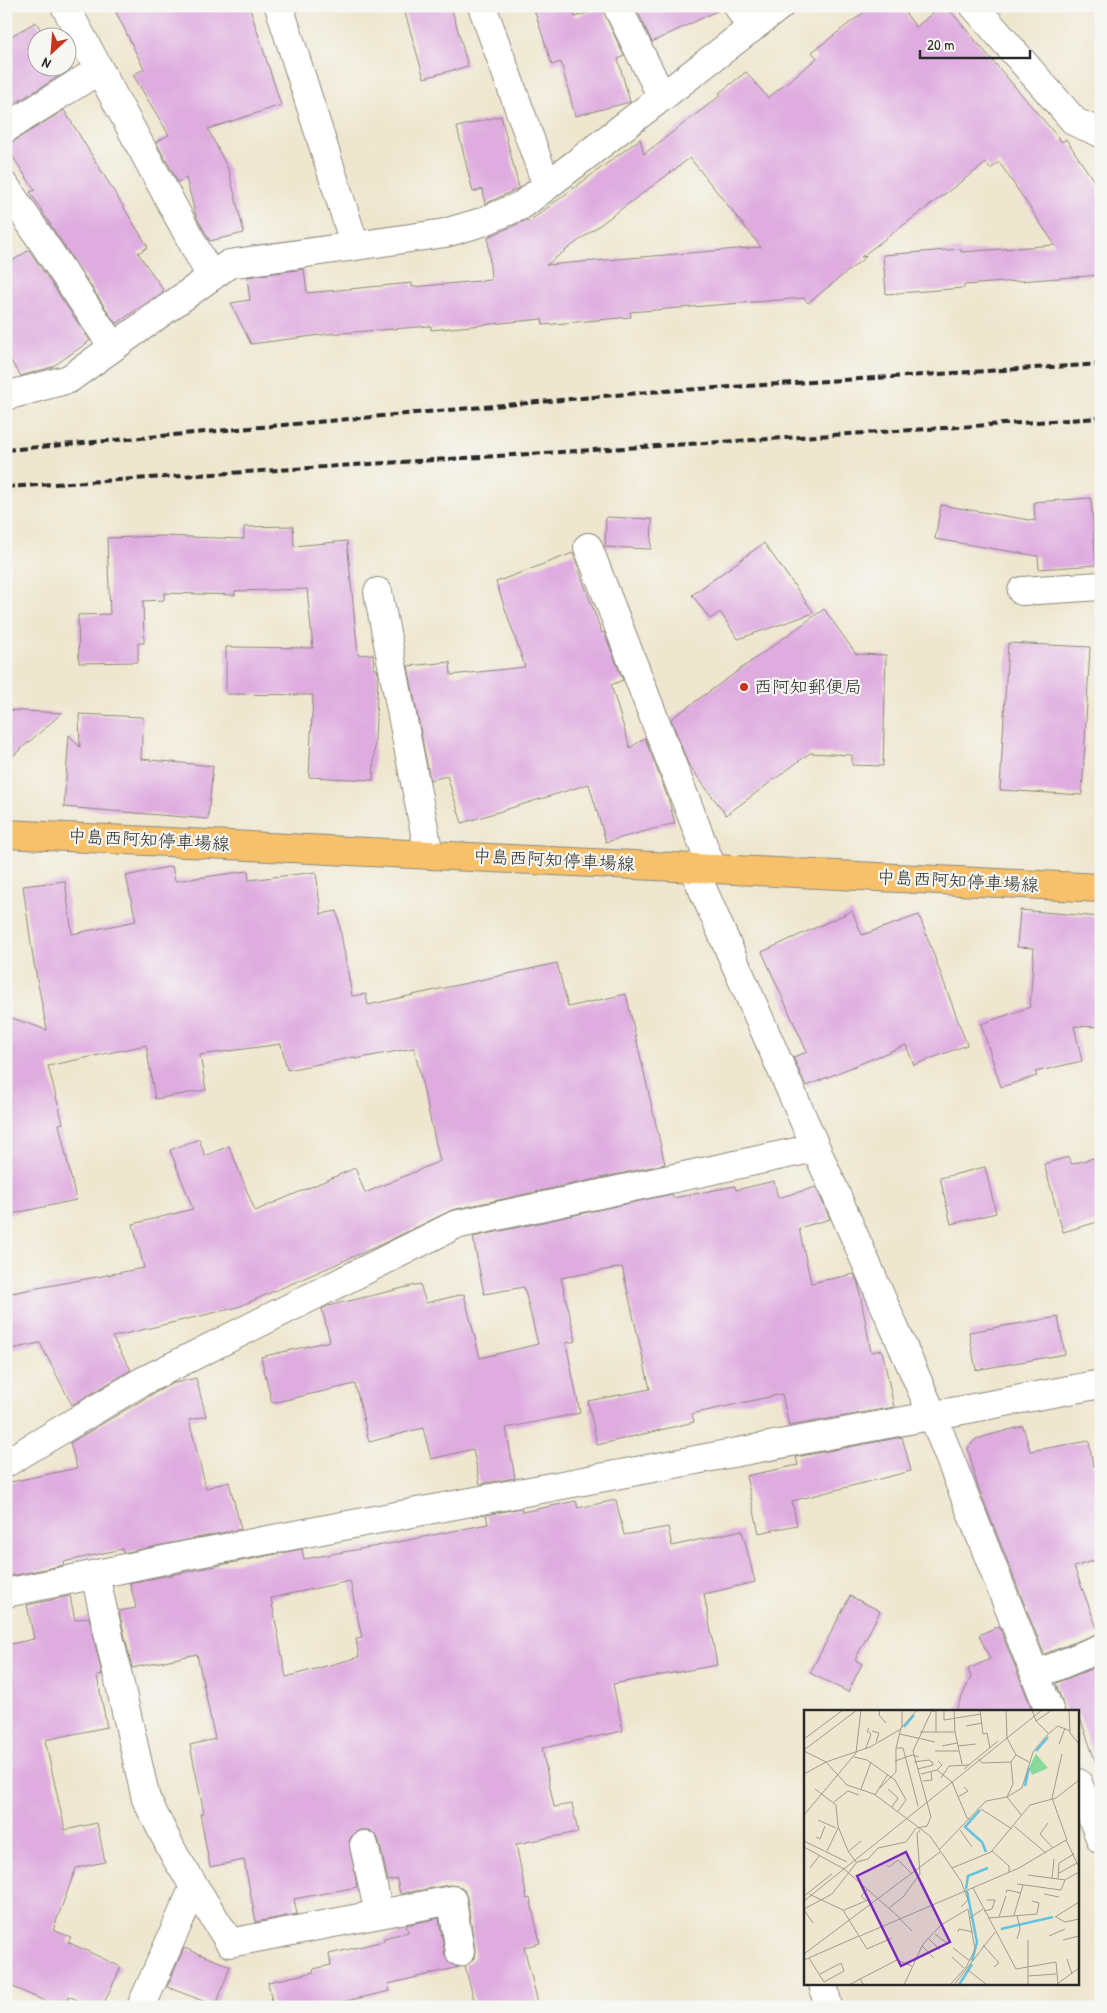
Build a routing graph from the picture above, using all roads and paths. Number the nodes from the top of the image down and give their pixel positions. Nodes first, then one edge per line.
1 (65, 6) edge
2 (279, 6) edge
3 (482, 6) edge
4 (617, 6) edge
5 (780, 6) edge
6 (974, 6) edge
7 (745, 17) edge
8 (99, 70) junction
9 (662, 97) junction
10 (6, 128) edge
11 (1101, 133) edge
12 (547, 186) junction
13 (6, 187) edge
14 (355, 246) junction
15 (211, 277) junction
16 (113, 347) junction
17 (6, 396) edge
18 (588, 547) dead end
19 (1101, 586) edge
20 (1022, 591) dead end
21 (378, 592) dead end
22 (6, 834) edge
23 (429, 854) junction
24 (703, 868) junction
25 (1101, 888) edge
26 (815, 1148) junction
27 (1100, 1388) edge
28 (933, 1416) junction
29 (6, 1463) edge
30 (95, 1574) junction
31 (6, 1593) edge
32 (1101, 1648) edge
33 (1035, 1675) junction
34 (1049, 1710) edge
35 (1080, 1789) edge
36 (1101, 1840) edge
37 (364, 1845) dead end
38 (194, 1887) junction
39 (379, 1914) junction
40 (460, 1952) dead end
41 (824, 1986) edge
42 (141, 2007) edge
43 (828, 2007) edge

1 - 8 street
2 - 14 street
3 - 12 street
4 - 9 street
5 - 7 street
6 - 11 street
7 - 9 street
8 - 10 street
8 - 15 street
9 - 12 street
12 - 14 street
13 - 16 street
14 - 15 street
15 - 16 street
16 - 17 street
18 - 24 street
19 - 20 street
21 - 23 street
22 - 23 main road, 中島西阿知停車場線
23 - 24 main road, 中島西阿知停車場線
24 - 25 main road, 中島西阿知停車場線
24 - 26 street
26 - 28 street
26 - 29 street
27 - 28 street
28 - 30 street
28 - 33 street
30 - 31 street
30 - 38 street
32 - 33 street
33 - 34 street
35 - 36 street
37 - 39 street
38 - 39 street
38 - 42 street
39 - 40 street
41 - 43 street

